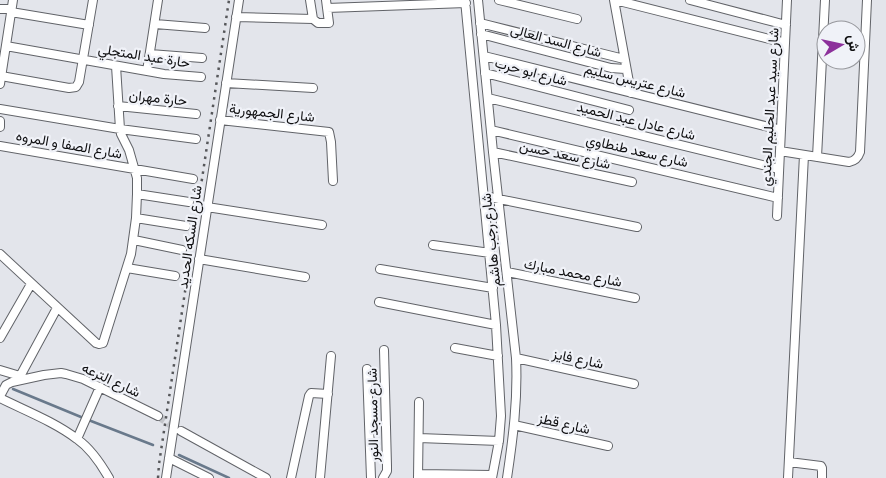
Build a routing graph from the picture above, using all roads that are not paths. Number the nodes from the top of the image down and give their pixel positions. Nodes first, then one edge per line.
1 (13, 0) edge
2 (93, 0) edge
3 (158, 0) edge
4 (238, 0) edge
5 (310, 0) edge
6 (478, 0) edge
7 (499, 0) edge
8 (615, 0) edge
9 (690, 0) edge
10 (787, 0) edge
11 (825, 0) edge
12 (867, 0) edge
13 (465, 2) edge
14 (327, 4) edge
15 (0, 9) edge
16 (11, 11) junction
17 (236, 17) junction
18 (313, 19) junction
19 (577, 19) dead end
20 (480, 23) junction
21 (154, 24) junction
22 (89, 25) junction
23 (786, 25) junction
24 (205, 28) dead end
25 (481, 34) junction
26 (785, 43) junction
27 (6, 46) junction
28 (150, 54) junction
29 (484, 56) junction
30 (202, 58) dead end
31 (624, 59) junction
32 (83, 60) junction
33 (116, 66) junction
34 (626, 69) junction
35 (147, 72) junction
36 (485, 73) junction
37 (201, 77) dead end
38 (1, 80) edge
39 (226, 83) junction
40 (313, 88) dead end
41 (630, 93) junction
42 (488, 98) junction
43 (118, 106) junction
44 (0, 109) edge
45 (629, 110) dead end
46 (196, 114) dead end
47 (220, 120) junction
48 (0, 121) edge
49 (0, 127) edge
50 (120, 129) junction
51 (491, 130) junction
52 (781, 130) junction
53 (196, 139) dead end
54 (0, 146) edge
55 (780, 151) junction
56 (493, 152) junction
57 (804, 155) junction
58 (817, 157) junction
59 (134, 169) junction
60 (779, 169) junction
61 (193, 179) dead end
62 (333, 181) dead end
63 (632, 182) dead end
64 (137, 194) junction
65 (484, 196) junction
66 (778, 198) junction
67 (499, 199) junction
68 (189, 202) dead end
69 (207, 207) junction
70 (777, 216) dead end
71 (136, 218) junction
72 (322, 225) dead end
73 (186, 226) dead end
74 (637, 227) dead end
75 (134, 240) junction
76 (433, 245) dead end
77 (182, 250) dead end
78 (490, 253) junction
79 (1, 258) edge
80 (199, 259) junction
81 (128, 268) junction
82 (380, 269) dead end
83 (507, 272) junction
84 (174, 276) dead end
85 (305, 277) dead end
86 (31, 284) junction
87 (493, 288) junction
88 (635, 298) dead end
89 (379, 302) dead end
90 (57, 308) junction
91 (496, 325) junction
92 (0, 338) edge
93 (455, 348) dead end
94 (384, 350) dead end
95 (331, 356) dead end
96 (498, 356) junction
97 (516, 358) junction
98 (367, 369) dead end
99 (0, 370) edge
100 (19, 378) junction
101 (634, 384) dead end
102 (100, 387) junction
103 (328, 394) junction
104 (0, 397) edge
105 (419, 402) dead end
106 (158, 416) tunnel mouth
107 (513, 428) junction
108 (500, 429) junction
109 (181, 431) tunnel mouth
110 (419, 438) junction
111 (77, 439) junction
112 (499, 441) junction
113 (608, 446) dead end
114 (169, 458) junction
115 (789, 462) junction
116 (418, 476) edge
117 (492, 476) edge
118 (107, 477) edge
119 (166, 478) edge
120 (209, 478) edge
121 (266, 478) edge
122 (291, 478) edge
123 (320, 478) edge
124 (371, 478) edge
125 (383, 478) edge
126 (507, 478) edge
127 (788, 478) edge
128 (822, 478) edge

1 - 16 street
2 - 22 street
3 - 21 street
4 - 17 street, شارع السكه الحديد
5 - 18 street
6 - 20 street, شارع رجب هاشم
7 - 19 street
8 - 26 street
8 - 31 street
9 - 23 street
10 - 23 street, شارع سيد عبد الحليم الجندي
11 - 58 street
12 - 58 street
13 - 14 street
13 - 65 street, شارع رجب هاشم
14 - 18 street
15 - 16 street
16 - 22 street
16 - 27 street
17 - 18 street
17 - 39 street, شارع السكه الحديد
20 - 25 street, شارع رجب هاشم
20 - 31 street
21 - 24 street
21 - 28 street
22 - 32 street
23 - 26 street, شارع سيد عبد الحليم الجندي
25 - 29 street, شارع رجب هاشم
25 - 34 street, شارع السد العالى
26 - 52 street, شارع سيد عبد الحليم الجندي
27 - 32 street, حارة عبد المتجلي
27 - 38 street
28 - 30 street
28 - 35 street
29 - 36 street, شارع رجب هاشم
29 - 41 street, شارع عتريس سليم
31 - 34 street
32 - 33 street, حارة عبد المتجلي
32 - 38 street
33 - 35 street, حارة عبد المتجلي
33 - 43 street
34 - 41 street
35 - 37 street, حارة عبد المتجلي
36 - 42 street, شارع رجب هاشم
36 - 45 street, شارع ابو حرب
39 - 40 street
39 - 47 street, شارع السكه الحديد
41 - 52 street, شارع عتريس سليم
42 - 51 street, شارع رجب هاشم
42 - 60 street, شارع عادل عبد الحميد
43 - 46 street, حارة مهران
43 - 50 street
44 - 50 street, شارع الصفا و المروه
47 - 62 street, شارع الجمهورية
47 - 69 street, شارع السكه الحديد
48 - 49 street
50 - 53 street, شارع الصفا و المروه
50 - 59 street
51 - 56 street, شارع رجب هاشم
51 - 66 street, شارع سعد طنطاوي
52 - 55 street, شارع سيد عبد الحليم الجندي
54 - 59 street, شارع الصفا و المروه
55 - 57 street
55 - 60 street, شارع سيد عبد الحليم الجندي
56 - 63 street, شارع سعد حسن
56 - 67 street, شارع رجب هاشم
57 - 58 street
57 - 115 street
59 - 61 street, شارع الصفا و المروه
59 - 64 street
60 - 66 street, شارع سيد عبد الحليم الجندي
64 - 68 street
64 - 71 street
65 - 67 street
65 - 78 street, شارع رجب هاشم
66 - 70 street, شارع سيد عبد الحليم الجندي
67 - 74 street
67 - 83 street, شارع رجب هاشم
69 - 72 street
69 - 80 street, شارع السكه الحديد
71 - 73 street
71 - 75 street
75 - 77 street
75 - 81 street
76 - 78 street
78 - 87 street, شارع رجب هاشم
79 - 86 street
80 - 85 street
80 - 114 street, شارع السكه الحديد
81 - 84 street
81 - 90 street
82 - 87 street
83 - 88 street, شارع محمد مبارك
83 - 97 street, شارع رجب هاشم
86 - 90 street
86 - 92 street
87 - 91 street, شارع رجب هاشم
89 - 91 street
90 - 100 street
91 - 96 street, شارع رجب هاشم
93 - 96 street
94 - 125 street, شارع مسجد النور
95 - 103 street
96 - 108 street, شارع رجب هاشم
97 - 101 street, شارع فايز
97 - 107 street, شارع رجب هاشم
98 - 124 street
99 - 100 street, شارع الترعه
100 - 102 street, شارع الترعه
100 - 104 street
102 - 106 street, شارع الترعه
102 - 111 street
103 - 122 street
103 - 123 street
104 - 111 street
105 - 110 street
107 - 108 street, شارع قطز
107 - 113 street, شارع قطز
107 - 126 street, شارع رجب هاشم
108 - 112 street, شارع رجب هاشم
109 - 121 street
110 - 112 street
110 - 116 street
111 - 118 street
112 - 117 street, شارع رجب هاشم
114 - 119 street, شارع السكه الحديد
114 - 120 street
115 - 127 street
115 - 128 street
116 - 117 street

